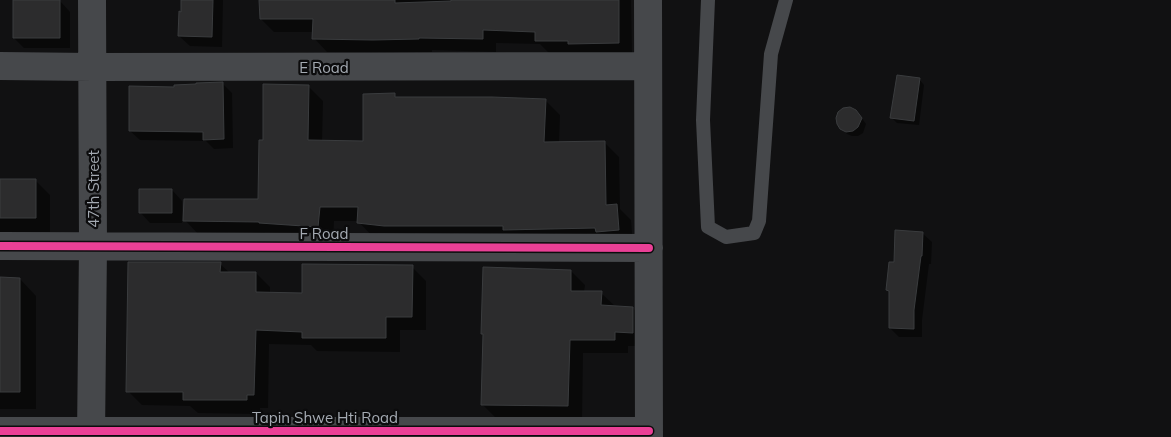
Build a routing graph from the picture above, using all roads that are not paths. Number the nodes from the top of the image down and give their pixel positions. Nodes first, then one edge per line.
1 (92, 0) edge
2 (648, 0) edge
3 (708, 0) edge
4 (786, 0) edge
5 (0, 66) edge
6 (648, 66) junction
7 (92, 67) junction
8 (0, 246) edge
9 (93, 246) junction
10 (649, 248) junction
11 (0, 431) edge
12 (91, 434) edge
13 (650, 434) edge

1 - 7 street, 47th Street
2 - 6 street
3 - 4 lane
5 - 7 street, E Road
6 - 7 street, E Road
6 - 10 street
7 - 9 street, 47th Street
8 - 9 street, F Road
9 - 10 street, F Road
9 - 12 street, 47th Street
10 - 13 street
11 - 12 street, Tapin Shwe Hti Road
12 - 13 street, Tapin Shwe Hti Road

